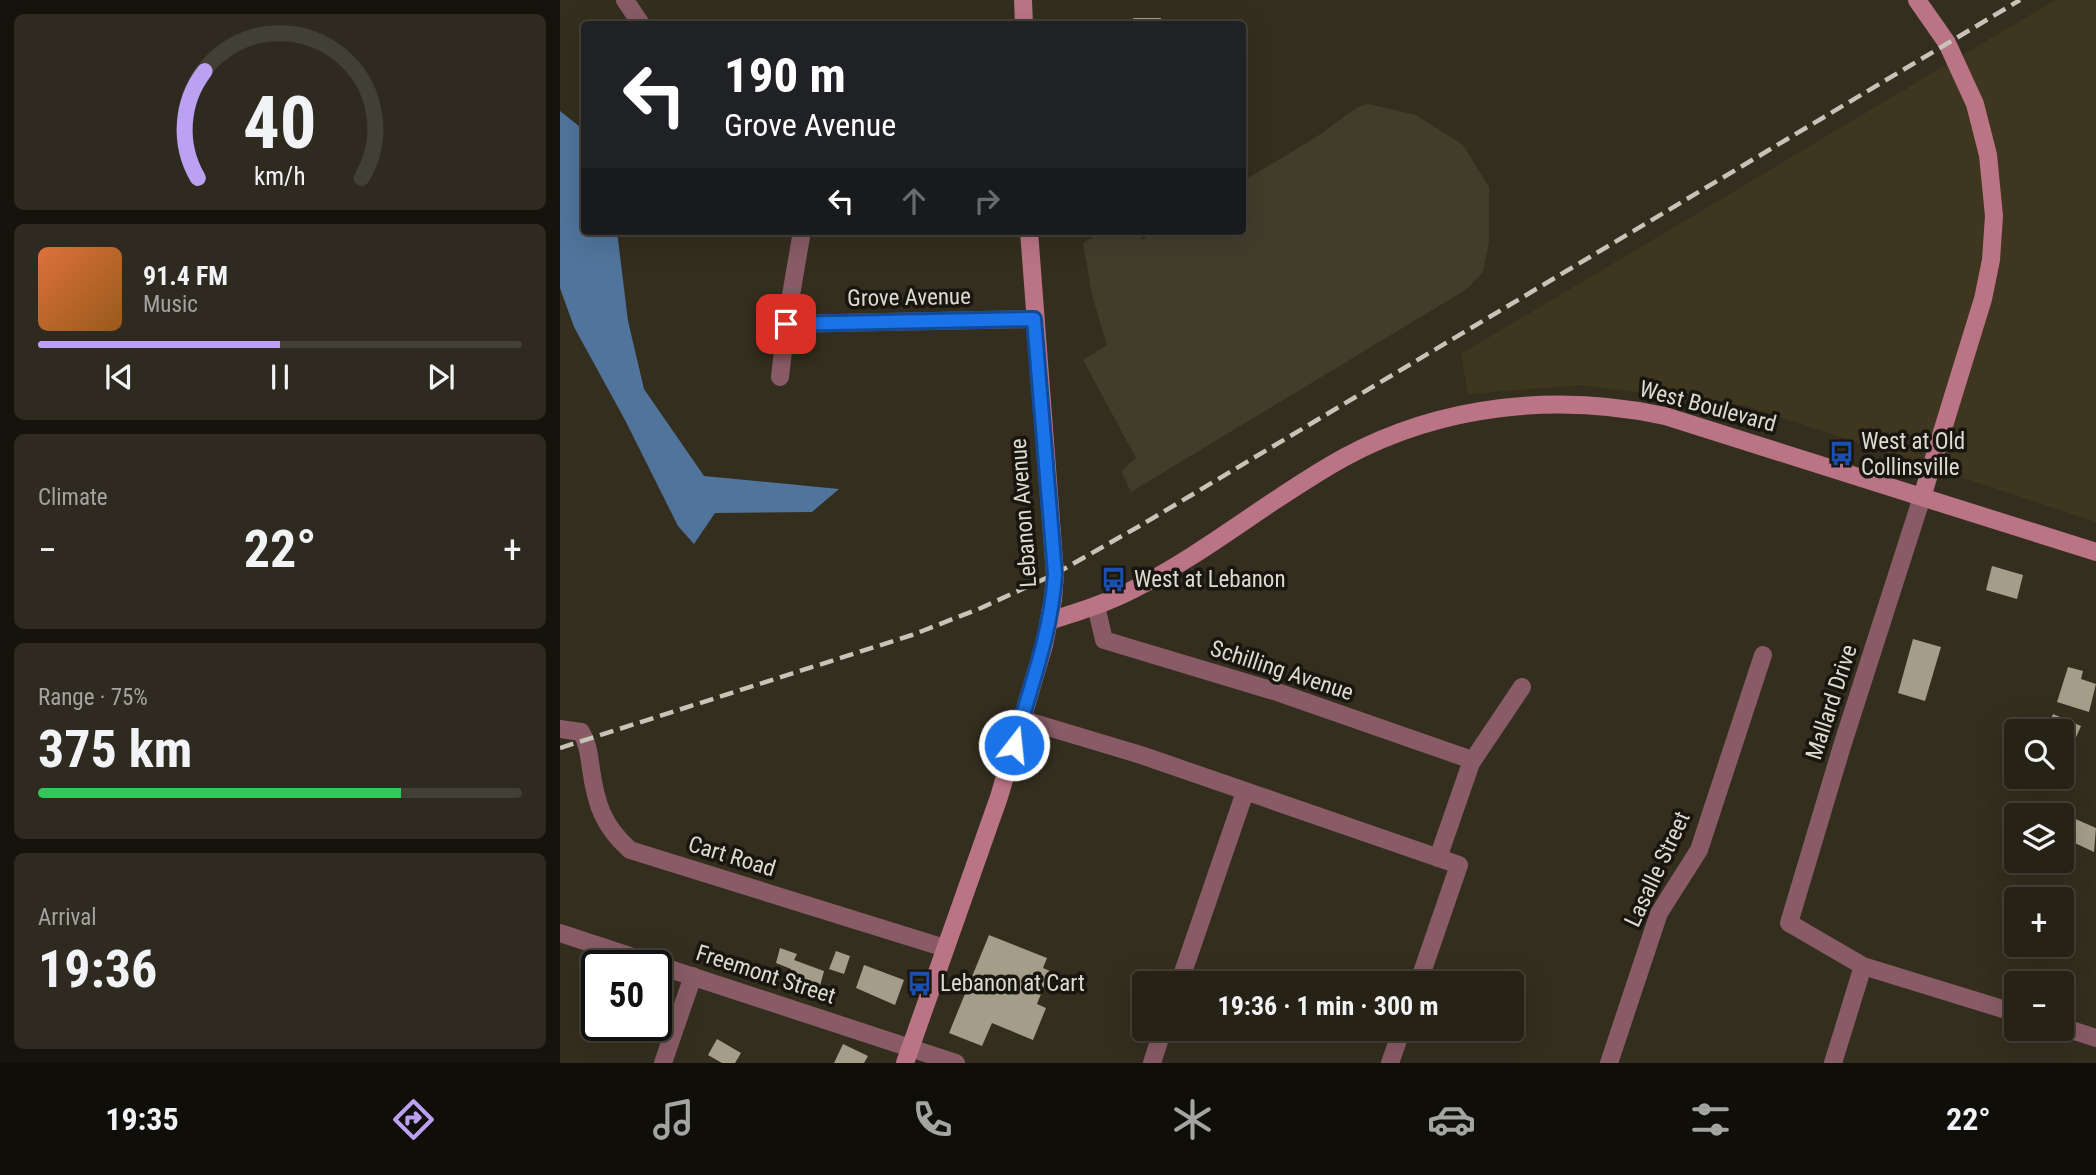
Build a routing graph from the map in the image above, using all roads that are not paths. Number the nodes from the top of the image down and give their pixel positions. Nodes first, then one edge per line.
1 (625, 0) edge
2 (1023, 0) edge
3 (1917, 0) edge
4 (639, 21) edge
5 (1024, 21) edge
6 (801, 235) edge
7 (1028, 235) edge
8 (1034, 319) junction
9 (786, 324) junction
10 (780, 377) dead end
11 (1922, 497) junction
12 (2096, 552) edge
13 (1096, 606) junction
14 (1049, 621) junction
15 (1763, 656) dead end
16 (1522, 687) dead end
17 (1021, 719) junction
18 (560, 729) edge
19 (1471, 763) junction
20 (1245, 792) junction
21 (1438, 858) junction
22 (560, 933) edge
23 (945, 948) junction
24 (1863, 965) junction
25 (1183, 971) edge
26 (1422, 971) edge
27 (693, 976) junction
28 (2004, 1009) edge
29 (2074, 1031) edge
30 (2096, 1038) edge
31 (1159, 1041) edge
32 (1398, 1041) edge
33 (908, 1055) edge
34 (663, 1063) edge
35 (956, 1063) edge
36 (1152, 1063) edge
37 (1390, 1063) edge
38 (1609, 1063) edge
39 (1833, 1063) edge

1 - 4 street
2 - 5 street
3 - 11 street
6 - 9 street
7 - 8 street, Lebanon Avenue
8 - 9 street, Grove Avenue
8 - 14 street, Lebanon Avenue
9 - 10 street
11 - 12 street, West Boulevard
11 - 13 street, West Boulevard
11 - 24 street, Mallard Drive
13 - 14 street, West Boulevard
13 - 19 street, Schilling Avenue
14 - 17 street, Lebanon Avenue
15 - 38 street, Lasalle Street
16 - 19 street
17 - 20 street
17 - 23 street, Lebanon Avenue
18 - 23 street, Cart Road
19 - 21 street
20 - 21 street
20 - 25 street
21 - 26 street
22 - 27 street, Freemont Street
23 - 33 street, Lebanon Avenue
24 - 28 street
24 - 39 street
27 - 33 street, Freemont Street
27 - 34 street
29 - 30 street
31 - 36 street
32 - 37 street
33 - 35 street, Freemont Street

